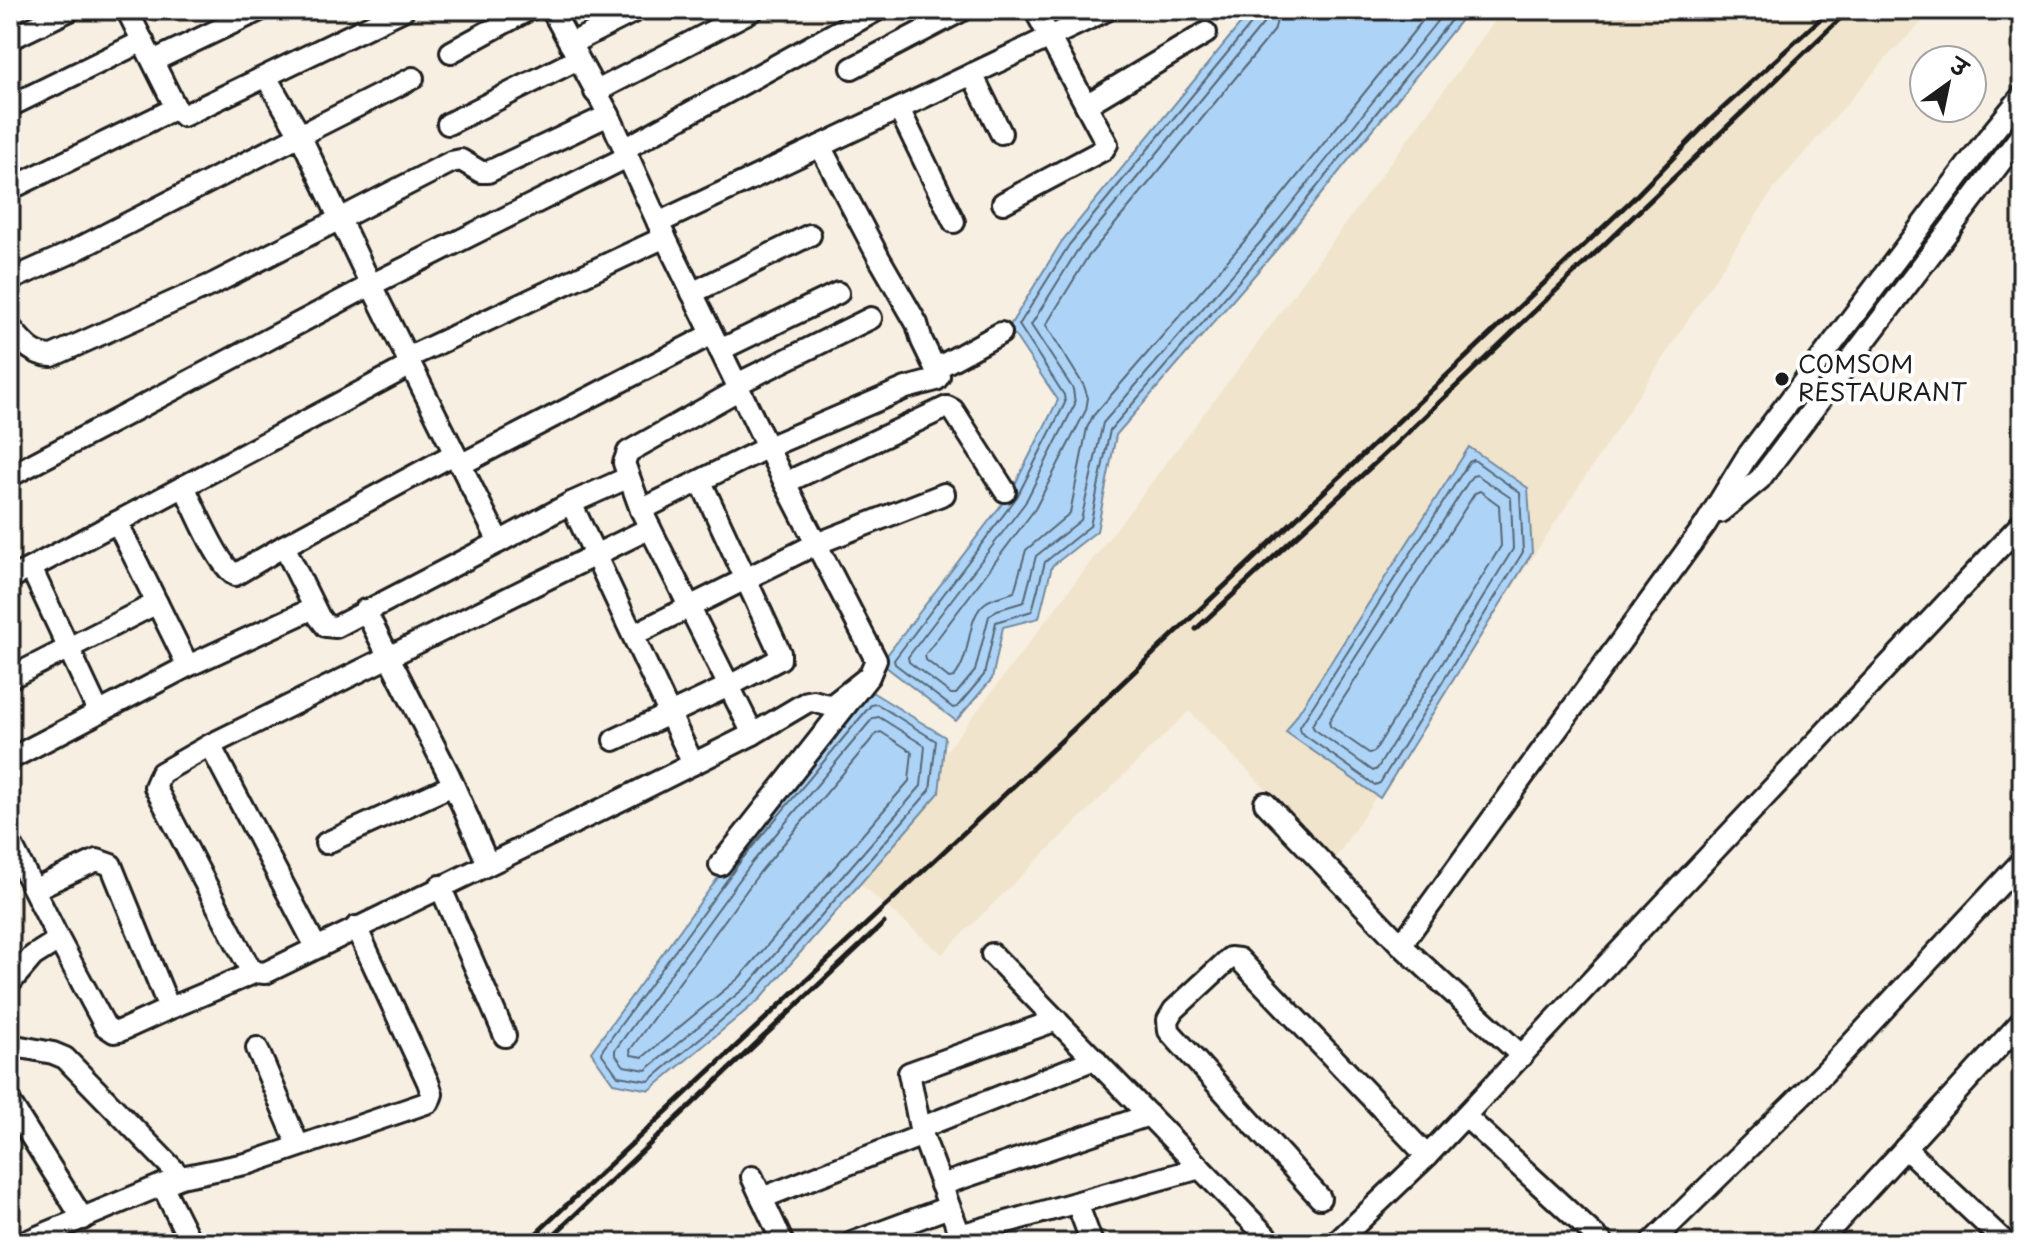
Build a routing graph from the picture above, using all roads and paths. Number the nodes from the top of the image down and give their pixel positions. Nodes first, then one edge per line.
1 (70, 10) edge
2 (127, 10) edge
3 (260, 10) edge
4 (403, 10) edge
5 (528, 10) edge
6 (552, 10) edge
7 (637, 10) edge
8 (753, 10) edge
9 (877, 10) edge
10 (963, 10) edge
11 (1035, 10) edge
12 (1107, 10) edge
13 (381, 15) edge
14 (1206, 33) dead end
15 (1048, 37) junction
16 (10, 39) edge
17 (143, 41) junction
18 (574, 51) junction
19 (451, 52) dead end
20 (153, 61) junction
21 (852, 68) dead end
22 (972, 74) junction
23 (266, 77) junction
24 (413, 78) dead end
25 (595, 92) junction
26 (2022, 96) edge
27 (1086, 105) junction
28 (10, 106) edge
29 (176, 108) junction
30 (899, 109) junction
31 (609, 115) junction
32 (448, 124) dead end
33 (1001, 133) dead end
34 (2022, 134) edge
35 (300, 135) junction
36 (820, 146) junction
37 (625, 153) junction
38 (10, 189) edge
39 (1003, 203) dead end
40 (340, 218) junction
41 (954, 222) dead end
42 (661, 230) junction
43 (810, 235) dead end
44 (1904, 249) junction
45 (1924, 262) junction
46 (10, 280) edge
47 (371, 285) junction
48 (692, 293) junction
49 (838, 293) dead end
50 (871, 318) dead end
51 (10, 327) edge
52 (1001, 333) dead end
53 (716, 342) junction
54 (409, 361) junction
55 (937, 368) junction
56 (738, 387) junction
57 (768, 447) junction
58 (457, 460) junction
59 (10, 476) edge
60 (627, 478) junction
61 (701, 482) junction
62 (785, 483) junction
63 (184, 486) junction
64 (1005, 491) dead end
65 (944, 494) dead end
66 (571, 503) junction
67 (646, 519) junction
68 (117, 522) junction
69 (2022, 523) edge
70 (1705, 525) junction
71 (499, 542) junction
72 (816, 544) junction
73 (284, 546) junction
74 (596, 556) junction
75 (31, 568) junction
76 (10, 578) edge
77 (746, 579) junction
78 (157, 603) junction
79 (690, 607) junction
80 (314, 608) junction
81 (365, 610) junction
82 (633, 635) junction
83 (69, 648) junction
84 (388, 656) junction
85 (188, 666) junction
86 (869, 676) junction
87 (10, 678) edge
88 (729, 686) junction
89 (98, 711) junction
90 (670, 713) junction
91 (753, 734) junction
92 (614, 740) dead end
93 (210, 745) junction
94 (10, 759) edge
95 (693, 764) junction
96 (453, 785) junction
97 (1265, 803) dead end
98 (10, 842) edge
99 (326, 843) dead end
100 (2022, 861) edge
101 (488, 864) junction
102 (720, 865) dead end
103 (440, 886) junction
104 (35, 889) junction
105 (356, 927) junction
106 (57, 936) junction
107 (1401, 945) junction
108 (316, 947) junction
109 (992, 954) dead end
110 (256, 972) junction
111 (10, 983) edge
112 (173, 1007) junction
113 (1057, 1020) junction
114 (2022, 1021) edge
115 (505, 1036) dead end
116 (10, 1045) edge
117 (257, 1048) dead end
118 (1522, 1056) junction
119 (1095, 1059) junction
120 (10, 1103) edge
121 (1149, 1115) junction
122 (1465, 1116) junction
123 (922, 1131) junction
124 (298, 1145) junction
125 (1905, 1148) junction
126 (1427, 1156) junction
127 (1200, 1168) junction
128 (752, 1177) dead end
129 (172, 1181) junction
130 (941, 1185) junction
131 (762, 1198) junction
132 (1320, 1198) dead end
133 (1077, 1203) junction
134 (949, 1207) junction
135 (83, 1219) junction
136 (962, 1239) edge
137 (23, 1243) edge
138 (191, 1243) edge
139 (783, 1243) edge
140 (852, 1243) edge
141 (1092, 1243) edge
142 (1273, 1243) edge
143 (1336, 1243) edge
144 (1603, 1243) edge
145 (1651, 1243) edge
146 (1818, 1243) edge
147 (2006, 1243) edge

1 - 16 street
2 - 17 street
3 - 20 street
4 - 13 street
5 - 19 street
6 - 18 street
7 - 18 street
8 - 25 street
9 - 37 street
10 - 21 street
11 - 15 street
12 - 15 street
13 - 23 street
14 - 27 street
15 - 22 street
15 - 27 street
17 - 20 street
17 - 28 street
18 - 25 street
18 - 32 street
20 - 29 street
22 - 30 street
22 - 33 street
23 - 29 street
23 - 35 street
24 - 35 street
25 - 31 street
26 - 44 street
27 - 39 street
29 - 38 street
30 - 36 street
30 - 41 street
31 - 37 street
31 - 40 street
34 - 45 street
35 - 40 street
35 - 46 street
36 - 42 street
36 - 55 street
37 - 42 street
37 - 47 street
40 - 47 street
40 - 51 street
42 - 48 street
42 - 54 street
43 - 48 street
44 - 45 street
44 - 70 street
45 - 70 street
47 - 54 street
47 - 59 street
48 - 53 street
49 - 53 street
50 - 56 street
52 - 55 street
53 - 56 street
53 - 58 street
54 - 58 street
54 - 63 street
55 - 57 street
56 - 57 street
56 - 60 street
57 - 61 street
57 - 62 street
58 - 71 street
58 - 73 street
60 - 66 street
60 - 67 street
61 - 67 street
61 - 77 street
62 - 64 street
62 - 72 street
63 - 68 street
63 - 73 street
65 - 72 street
66 - 71 street
66 - 74 street
67 - 74 street
67 - 79 street
68 - 75 street
68 - 78 street
69 - 118 street
70 - 107 street
71 - 81 street
72 - 77 street
72 - 86 street
73 - 80 street
74 - 82 street
74 - 84 street
75 - 76 street
75 - 83 street
77 - 79 street
77 - 88 street
78 - 83 street
78 - 85 street
79 - 82 street
79 - 88 street
80 - 81 street
80 - 85 street
81 - 84 street
82 - 90 street
83 - 87 street
83 - 89 street
84 - 93 street
84 - 96 street
85 - 89 street
86 - 91 street
86 - 102 street
88 - 90 street
88 - 91 street
89 - 94 street
90 - 92 street
90 - 95 street
91 - 95 street
93 - 108 street
93 - 110 street
95 - 101 street
96 - 99 street
96 - 101 street
97 - 107 street
98 - 104 street
100 - 145 street
101 - 103 street
103 - 105 street
103 - 115 street
104 - 106 street
104 - 112 street
105 - 108 street
105 - 124 street
106 - 111 street
106 - 112 street
107 - 118 street
108 - 110 street
109 - 113 street
110 - 112 street
113 - 119 street
113 - 123 street
114 - 125 street
116 - 129 street
117 - 124 street
118 - 122 street
119 - 121 street
119 - 123 street
120 - 135 street
121 - 127 street
121 - 130 street
122 - 126 street
122 - 144 street
123 - 130 street
123 - 131 street
124 - 129 street
125 - 146 street
125 - 147 street
126 - 132 street
126 - 143 street
127 - 133 street
127 - 142 street
128 - 131 street
129 - 135 street
129 - 138 street
130 - 134 street
131 - 139 street
133 - 136 street
133 - 141 street
134 - 136 street
134 - 140 street
135 - 137 street

